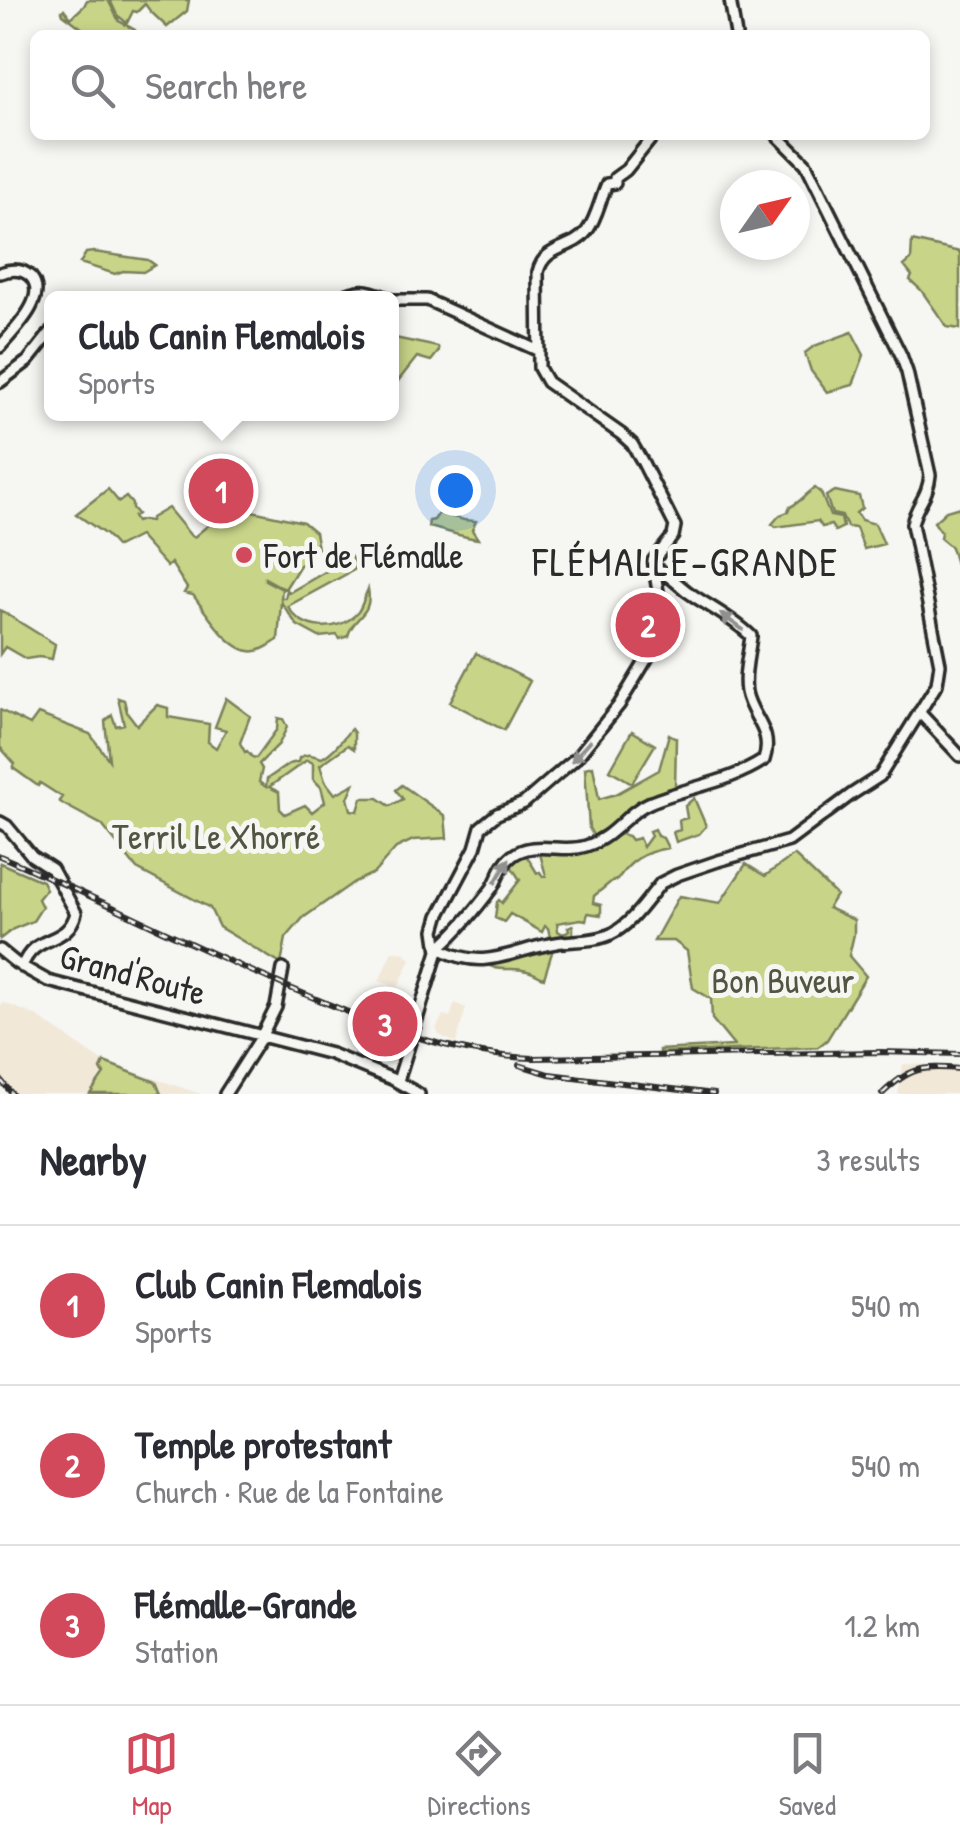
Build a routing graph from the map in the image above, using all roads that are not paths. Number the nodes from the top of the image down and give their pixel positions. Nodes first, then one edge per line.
1 (730, 0) edge
2 (735, 30) edge
3 (650, 140) edge
4 (782, 140) edge
5 (0, 274) edge
6 (399, 299) edge
7 (44, 341) edge
8 (0, 345) edge
9 (539, 351) junction
10 (0, 382) edge
11 (654, 568) junction
12 (918, 712) junction
13 (960, 756) edge
14 (0, 822) edge
15 (439, 948) junction
16 (0, 950) edge
17 (22, 967) junction
18 (283, 969) dead end
19 (262, 1036) junction
20 (398, 1082) junction
21 (225, 1094) edge
22 (420, 1094) edge

1 - 2 street
3 - 9 street
4 - 12 street
5 - 8 street
6 - 9 street
7 - 10 street
9 - 11 street
11 -> 15 street
15 -> 11 street
12 - 13 street
12 - 15 street
14 - 17 street
15 - 20 street
16 - 17 street, Grand'Route
17 - 19 street, Grand'Route
18 - 19 street
19 - 20 street, Grand'Route
19 - 21 street
20 - 22 street, Grand'Route

